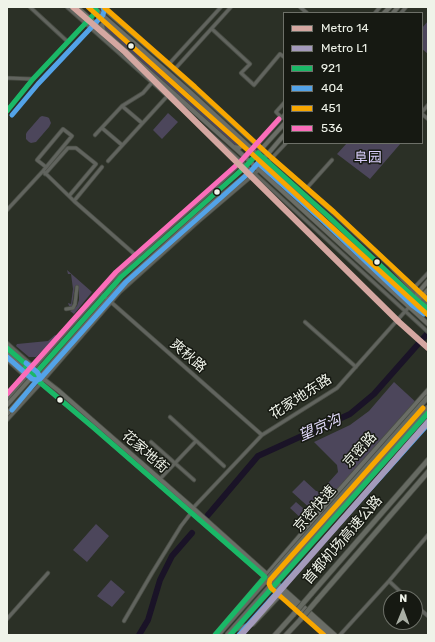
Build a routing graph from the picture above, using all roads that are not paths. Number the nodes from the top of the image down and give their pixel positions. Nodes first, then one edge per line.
1 (30, 7) edge
2 (67, 7) edge
3 (78, 7) edge
4 (82, 7) edge
5 (93, 7) edge
6 (101, 7) edge
7 (221, 7) edge
8 (231, 7) edge
9 (97, 11) junction
10 (90, 19) junction
11 (111, 23) junction
12 (86, 24) junction
13 (212, 29) junction
14 (104, 31) junction
15 (68, 42) junction
16 (283, 56) edge
17 (174, 59) junction
18 (179, 64) junction
19 (168, 66) junction
20 (174, 70) junction
21 (7, 78) edge
22 (156, 78) junction
23 (33, 79) junction
24 (152, 83) junction
25 (191, 90) junction
26 (171, 92) junction
27 (167, 96) junction
28 (283, 104) edge
29 (122, 106) junction
30 (7, 111) edge
31 (283, 116) edge
32 (142, 123) junction
33 (283, 125) edge
34 (102, 128) junction
35 (95, 135) dead end
36 (283, 136) edge
37 (241, 139) junction
38 (285, 144) edge
39 (122, 145) junction
40 (234, 147) junction
41 (255, 148) junction
42 (261, 150) junction
43 (258, 154) junction
44 (267, 155) junction
45 (246, 158) junction
46 (263, 158) junction
47 (272, 159) junction
48 (332, 160) dead end
49 (108, 161) dead end
50 (242, 162) junction
51 (250, 162) junction
52 (267, 163) junction
53 (246, 166) junction
54 (255, 166) junction
55 (46, 167) junction
56 (102, 167) dead end
57 (251, 170) junction
58 (259, 170) junction
59 (44, 172) junction
60 (255, 174) junction
61 (306, 189) junction
62 (69, 196) junction
63 (74, 201) junction
64 (7, 210) edge
65 (139, 258) junction
66 (428, 273) edge
67 (428, 281) edge
68 (400, 284) junction
69 (77, 287) dead end
70 (412, 290) junction
71 (428, 290) edge
72 (393, 292) junction
73 (102, 294) junction
74 (417, 294) junction
75 (419, 299) junction
76 (109, 301) junction
77 (428, 304) edge
78 (409, 307) junction
79 (428, 308) edge
80 (66, 309) dead end
81 (405, 312) junction
82 (428, 317) edge
83 (305, 322) dead end
84 (427, 324) edge
85 (428, 332) edge
86 (7, 343) edge
87 (7, 348) edge
88 (7, 354) edge
89 (7, 360) edge
90 (356, 366) junction
91 (31, 373) junction
92 (41, 380) junction
93 (428, 390) edge
94 (428, 397) edge
95 (7, 399) edge
96 (7, 406) edge
97 (428, 407) edge
98 (428, 412) edge
99 (7, 414) edge
100 (170, 417) dead end
101 (7, 420) edge
102 (262, 435) junction
103 (196, 441) junction
104 (151, 442) dead end
105 (428, 460) edge
106 (175, 464) junction
107 (224, 466) dead end
108 (428, 472) edge
109 (160, 479) junction
110 (194, 480) dead end
111 (192, 510) junction
112 (428, 535) edge
113 (48, 573) dead end
114 (266, 576) junction
115 (389, 581) junction
116 (275, 584) junction
117 (399, 590) edge
118 (282, 594) junction
119 (7, 619) edge
120 (124, 621) dead end
121 (235, 630) junction
122 (216, 635) edge
123 (227, 635) edge
124 (230, 635) edge
125 (275, 635) edge
126 (286, 635) edge
127 (329, 635) edge
128 (335, 635) edge
129 (340, 635) edge

1 - 15 street
2 - 12 street
3 - 4 main road
3 - 10 main road
5 - 9 main road
6 - 9 street
6 - 19 street
7 - 17 street
8 - 13 street
9 - 10 street
9 - 11 main road
10 - 12 street
10 - 14 main road
11 - 14 main road
11 - 25 main road
12 - 15 street
12 - 24 street
13 - 16 street
13 - 18 street
14 - 22 main road
15 - 23 street
17 - 18 street
17 - 19 street
18 - 20 street
19 - 20 street
20 - 25 street
21 - 23 street
22 - 24 street
22 - 26 main road
23 - 30 street
24 - 27 street
24 - 29 street
25 - 37 main road
25 - 41 street
26 - 27 street
26 - 40 main road
27 - 32 street
27 - 50 street
28 - 31 street
29 - 32 street
29 - 34 street
31 - 41 street
32 - 39 street
33 - 42 main road
34 - 35 street
34 - 39 street
36 - 44 main road
37 - 40 main road
37 - 41 main road
38 - 47 street
39 - 49 street
40 - 45 main road
41 - 42 street
41 - 43 main road
41 - 45 street
42 - 43 main road
42 - 44 street
43 - 46 main road
43 - 51 main road
44 - 46 main road
44 - 47 street
45 - 50 street
45 - 51 main road
46 - 52 main road
46 - 54 main road
47 - 52 street
47 - 61 street
48 - 61 street
50 - 53 street
50 - 65 street
51 - 53 main road
51 - 54 main road
52 - 58 street
52 - 68 main road
53 - 57 street
53 - 65 main road
54 - 57 main road
54 - 58 main road
55 - 55 street
55 - 59 street
56 - 63 street
57 - 60 street
57 - 76 main road
58 - 60 street
58 - 72 main road
59 - 62 street
59 - 62 street
59 - 64 street
60 - 76 street
60 - 81 street
61 - 70 street
62 - 63 street
63 - 65 street
65 - 73 main road
66 - 70 street
67 - 74 main road
68 - 72 main road
68 - 75 main road
69 - 80 street
70 - 74 street
71 - 75 main road
72 - 78 main road
73 - 76 street, 爽秋路
73 - 91 main road
73 - 91 street
74 - 75 main road
75 - 77 street
75 - 78 street, 花家地东路
75 - 79 main road
76 - 92 main road
76 - 102 street, 爽秋路
78 - 81 street, 花家地东路
78 - 84 main road
81 - 85 street
81 - 90 street, 花家地东路
82 - 84 main road
83 - 90 street
86 - 91 street
87 - 91 main road, 花家地街
88 - 91 main road, 花家地街
89 - 91 street
90 - 102 street, 花家地东路
91 - 92 main road, 花家地街
91 - 95 street
91 - 96 main road
92 - 99 main road
92 - 101 street
92 - 109 main road, 花家地街
92 - 111 main road, 花家地街
93 - 114 main road, 京密路
94 - 122 highway, 京密快速, bridge
97 - 123 highway, 京密快速, bridge
98 - 116 main road, 京密路
100 - 103 street
102 - 111 street, 花家地东路
103 - 106 street
103 - 107 street
104 - 106 street
105 - 125 highway, 首都机场高速公路, bridge
106 - 109 street
106 - 110 street
108 - 126 highway, 首都机场高速公路, bridge
109 - 111 main road, 花家地街
111 - 114 main road, 花家地街
111 - 120 street, 花家地东路
112 - 115 street
113 - 119 street
114 - 116 main road, 花家地街
114 - 122 main road, 京密路
115 - 117 street
115 - 129 street
116 - 118 main road
116 - 121 main road, 京密路
116 - 128 main road
118 - 121 main road
118 - 127 main road
121 - 124 main road, 京密路

